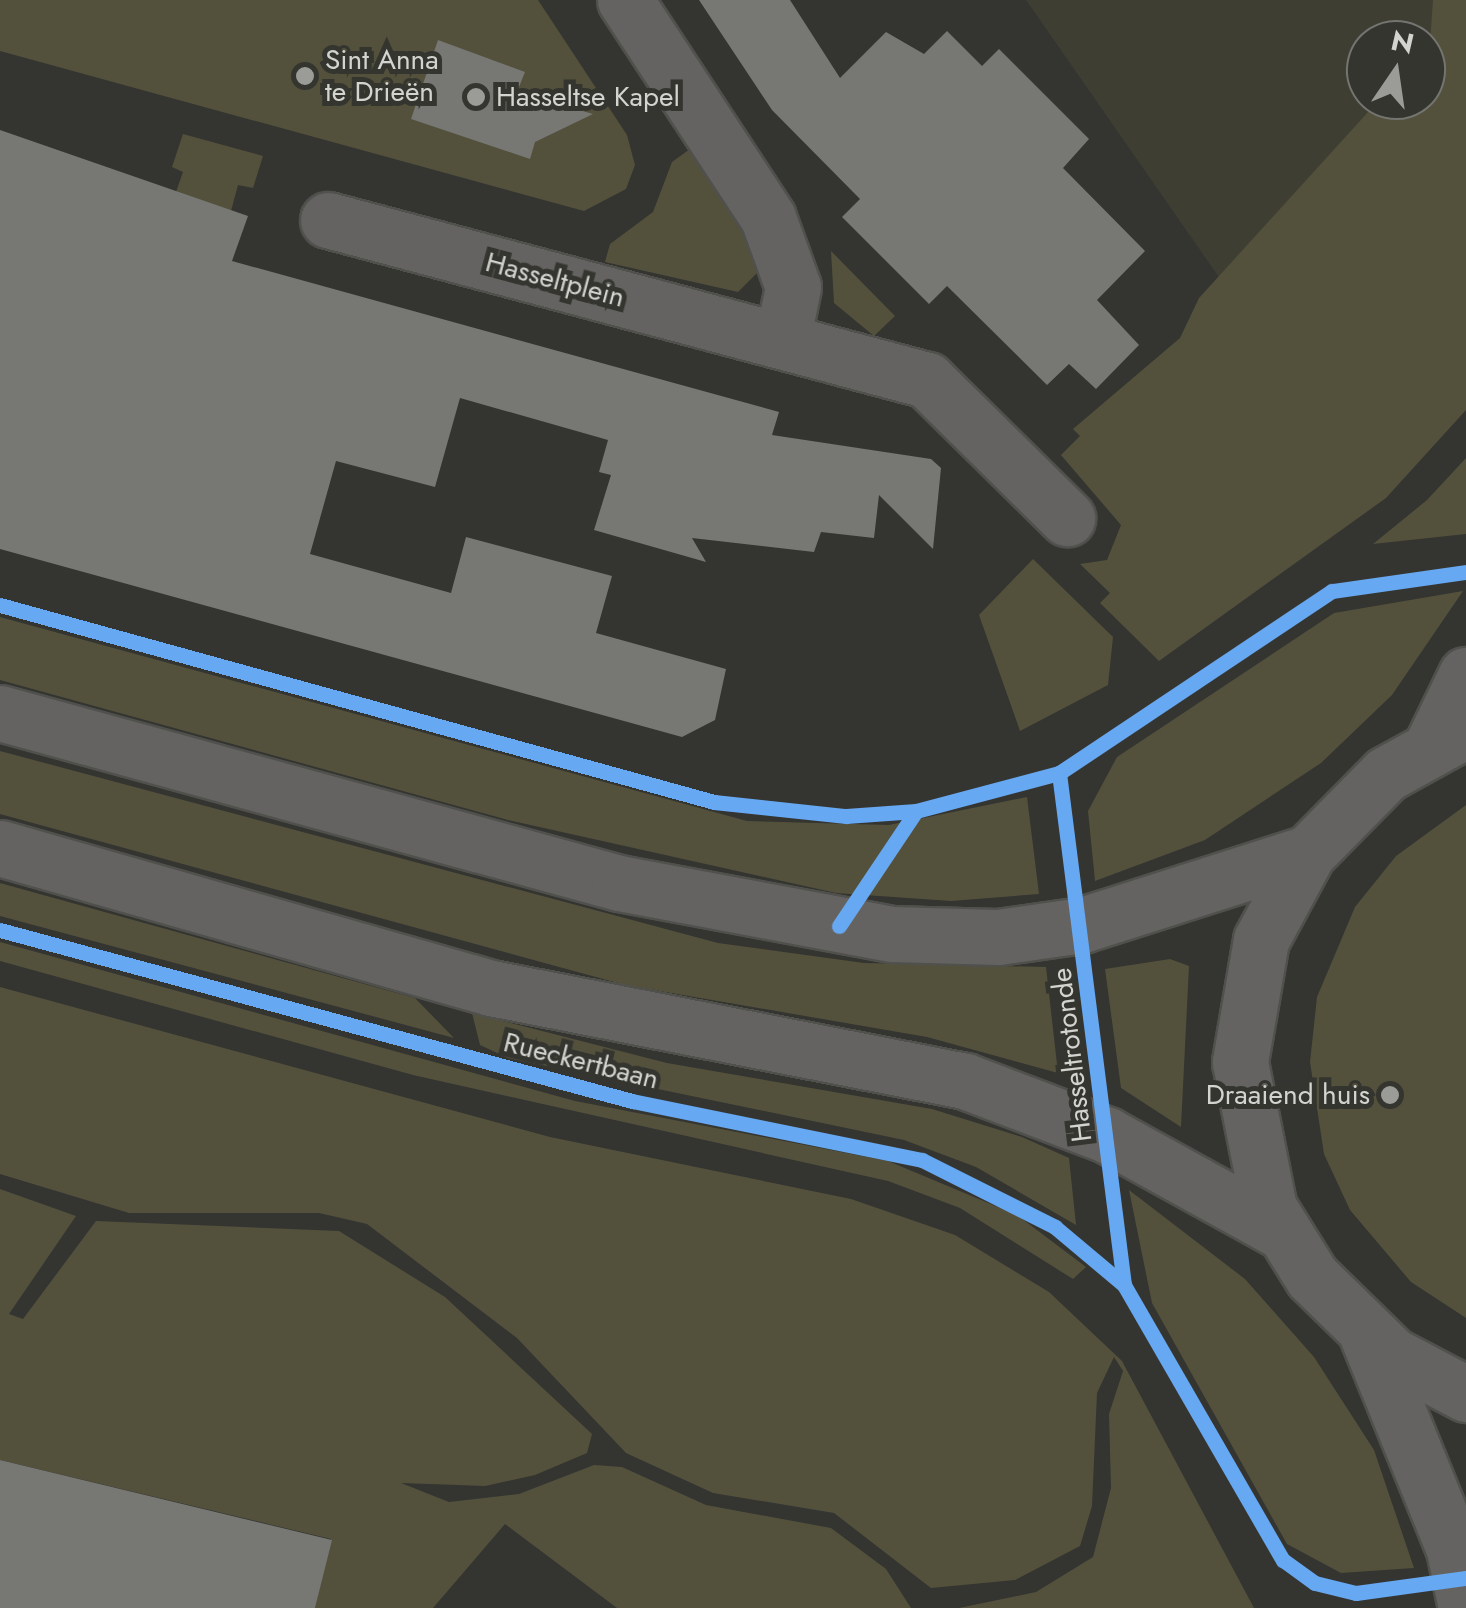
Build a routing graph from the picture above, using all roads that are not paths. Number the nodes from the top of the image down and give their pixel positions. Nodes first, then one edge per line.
1 (625, 0) edge
2 (328, 220) dead end
3 (782, 341) junction
4 (1067, 518) dead end
5 (1466, 675) edge
6 (0, 712) edge
7 (1449, 738) edge
8 (0, 848) edge
9 (1308, 852) junction
10 (1283, 1232) junction
11 (1367, 1336) junction
12 (1466, 1394) edge
13 (1466, 1608) edge

1 - 3 main road
2 - 3 main road, Hasseltplein
3 - 4 main road, Hasseltplein
5 - 7 main road
6 - 9 main road
7 - 9 main road
8 - 10 main road, Rueckertbaan
9 - 10 main road
10 - 11 main road
11 - 12 main road
11 - 13 main road

